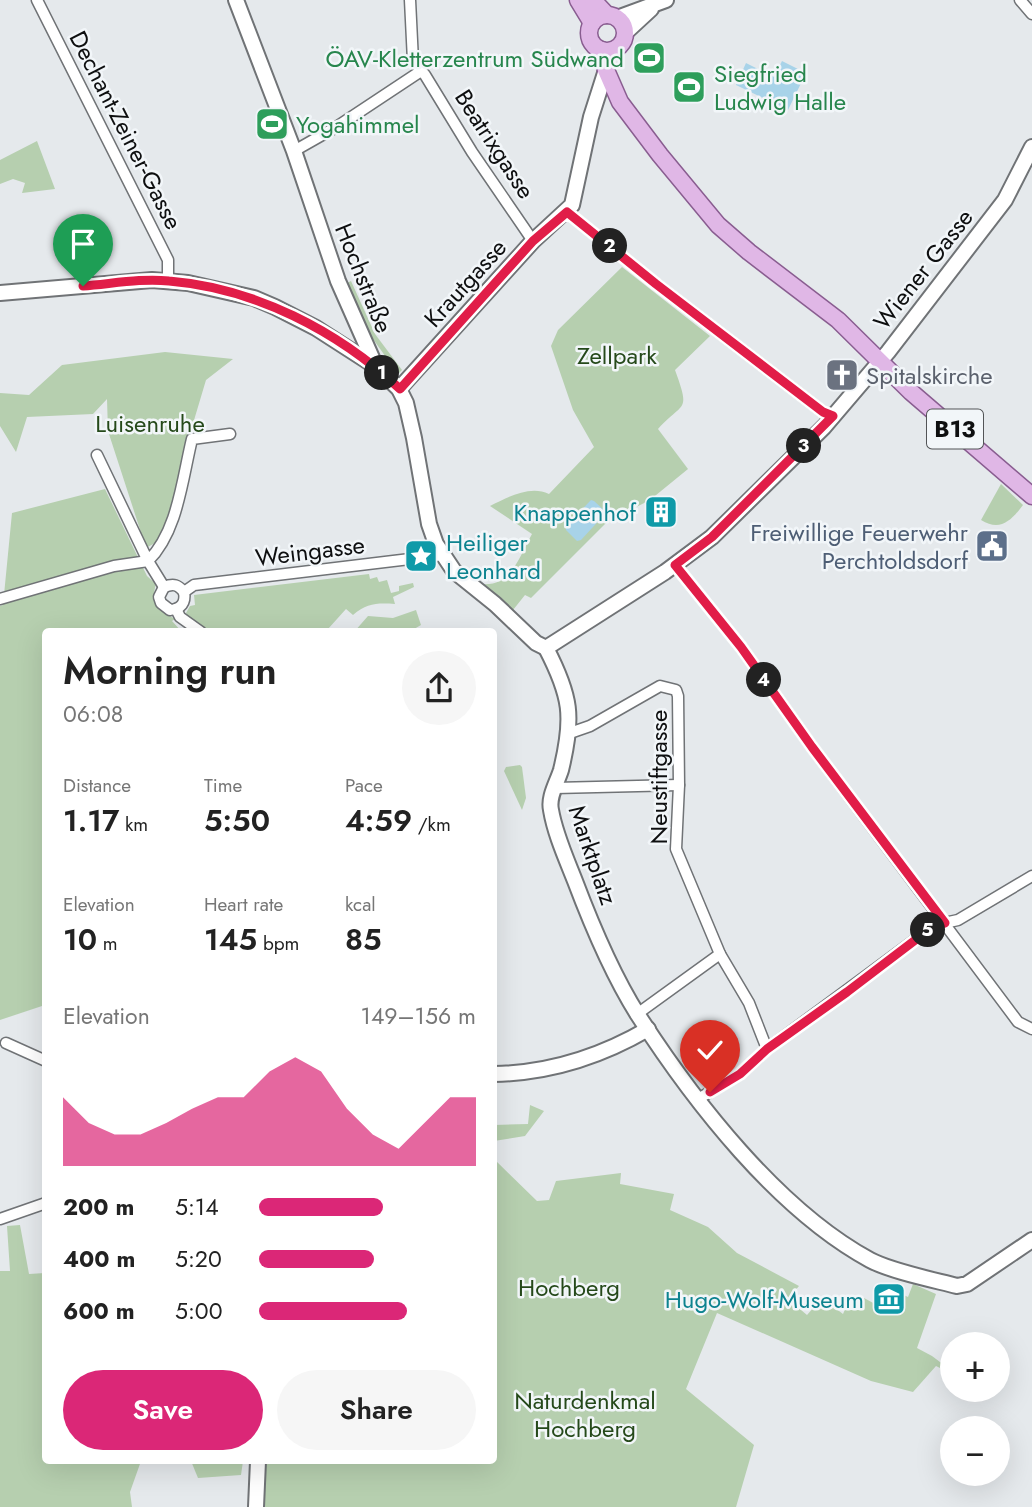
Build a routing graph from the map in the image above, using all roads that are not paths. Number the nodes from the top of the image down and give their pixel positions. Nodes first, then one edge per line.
1 (37, 0) edge
2 (236, 0) edge
3 (410, 0) edge
4 (578, 0) edge
5 (593, 0) edge
6 (1020, 0) edge
7 (660, 3) edge
8 (1032, 15) edge
9 (612, 16) junction
10 (592, 23) junction
11 (625, 33) junction
12 (607, 50) junction
13 (606, 70) junction
14 (421, 71) junction
15 (643, 131) junction
16 (1032, 147) edge
17 (294, 151) junction
18 (567, 212) junction
19 (533, 241) junction
20 (168, 280) junction
21 (0, 293) edge
22 (880, 361) junction
23 (376, 367) junction
24 (400, 389) junction
25 (833, 416) junction
26 (230, 435) dead end
27 (97, 455) dead end
28 (1032, 496) edge
29 (443, 555) junction
30 (148, 561) junction
31 (675, 565) junction
32 (164, 587) junction
33 (184, 592) junction
34 (4, 598) edge
35 (176, 609) junction
36 (195, 628) edge
37 (546, 648) junction
38 (567, 734) junction
39 (679, 785) junction
40 (555, 788) junction
41 (1032, 876) edge
42 (945, 923) junction
43 (720, 954) junction
44 (637, 1014) junction
45 (1032, 1029) edge
46 (648, 1030) junction
47 (6, 1042) dead end
48 (767, 1049) junction
49 (42, 1059) edge
50 (497, 1074) edge
51 (698, 1100) junction
52 (42, 1204) edge
53 (0, 1219) edge
54 (1032, 1240) edge
55 (258, 1464) edge
56 (256, 1507) edge

1 - 20 street, Dechant-Zeiner-Gasse
2 - 17 main road, Hochstraße
3 - 14 street, Beatrixgasse
4 - 10 main road, B13
5 - 9 main road
6 - 8 street
7 - 9 main road
7 - 11 main road
9 - 10 main road
9 - 11 main road
10 - 12 main road, B13
11 - 12 main road
12 - 13 main road, B13
12 - 15 main road, B13
13 - 15 main road, B13
13 - 18 main road
14 - 17 street
14 - 19 street, Beatrixgasse
15 - 22 main road, B13
16 - 22 main road, Wiener Gasse
17 - 23 main road, Hochstraße
18 - 19 main road, Krautgasse
18 - 25 street, Beatrixgasse
19 - 24 main road, Krautgasse
20 - 21 main road
20 - 23 main road
22 - 25 main road, Wiener Gasse
22 - 28 main road, B13
23 - 24 main road, Hochstraße
24 - 29 main road
25 - 31 main road, Wiener Gasse
26 - 30 street
27 - 30 street
29 - 33 street, Weingasse
29 - 37 main road
30 - 32 street
30 - 34 street
31 - 37 main road, Wiener Gasse
31 - 42 street
32 - 33 street
32 - 35 street
33 - 35 street
35 - 36 street
37 - 38 main road, Marktplatz
38 - 39 street, Neustiftgasse
38 - 40 main road, Marktplatz
39 - 40 street
39 - 43 street, Neustiftgasse
40 - 44 main road, Marktplatz
41 - 42 street
42 - 45 street
42 - 48 street
43 - 44 street
43 - 48 street, Neustiftgasse
44 - 46 main road, Marktplatz
46 - 50 main road
46 - 51 main road, Marktplatz
47 - 49 street
48 - 51 street
51 - 54 main road, Marktplatz
52 - 53 street
55 - 56 main road

